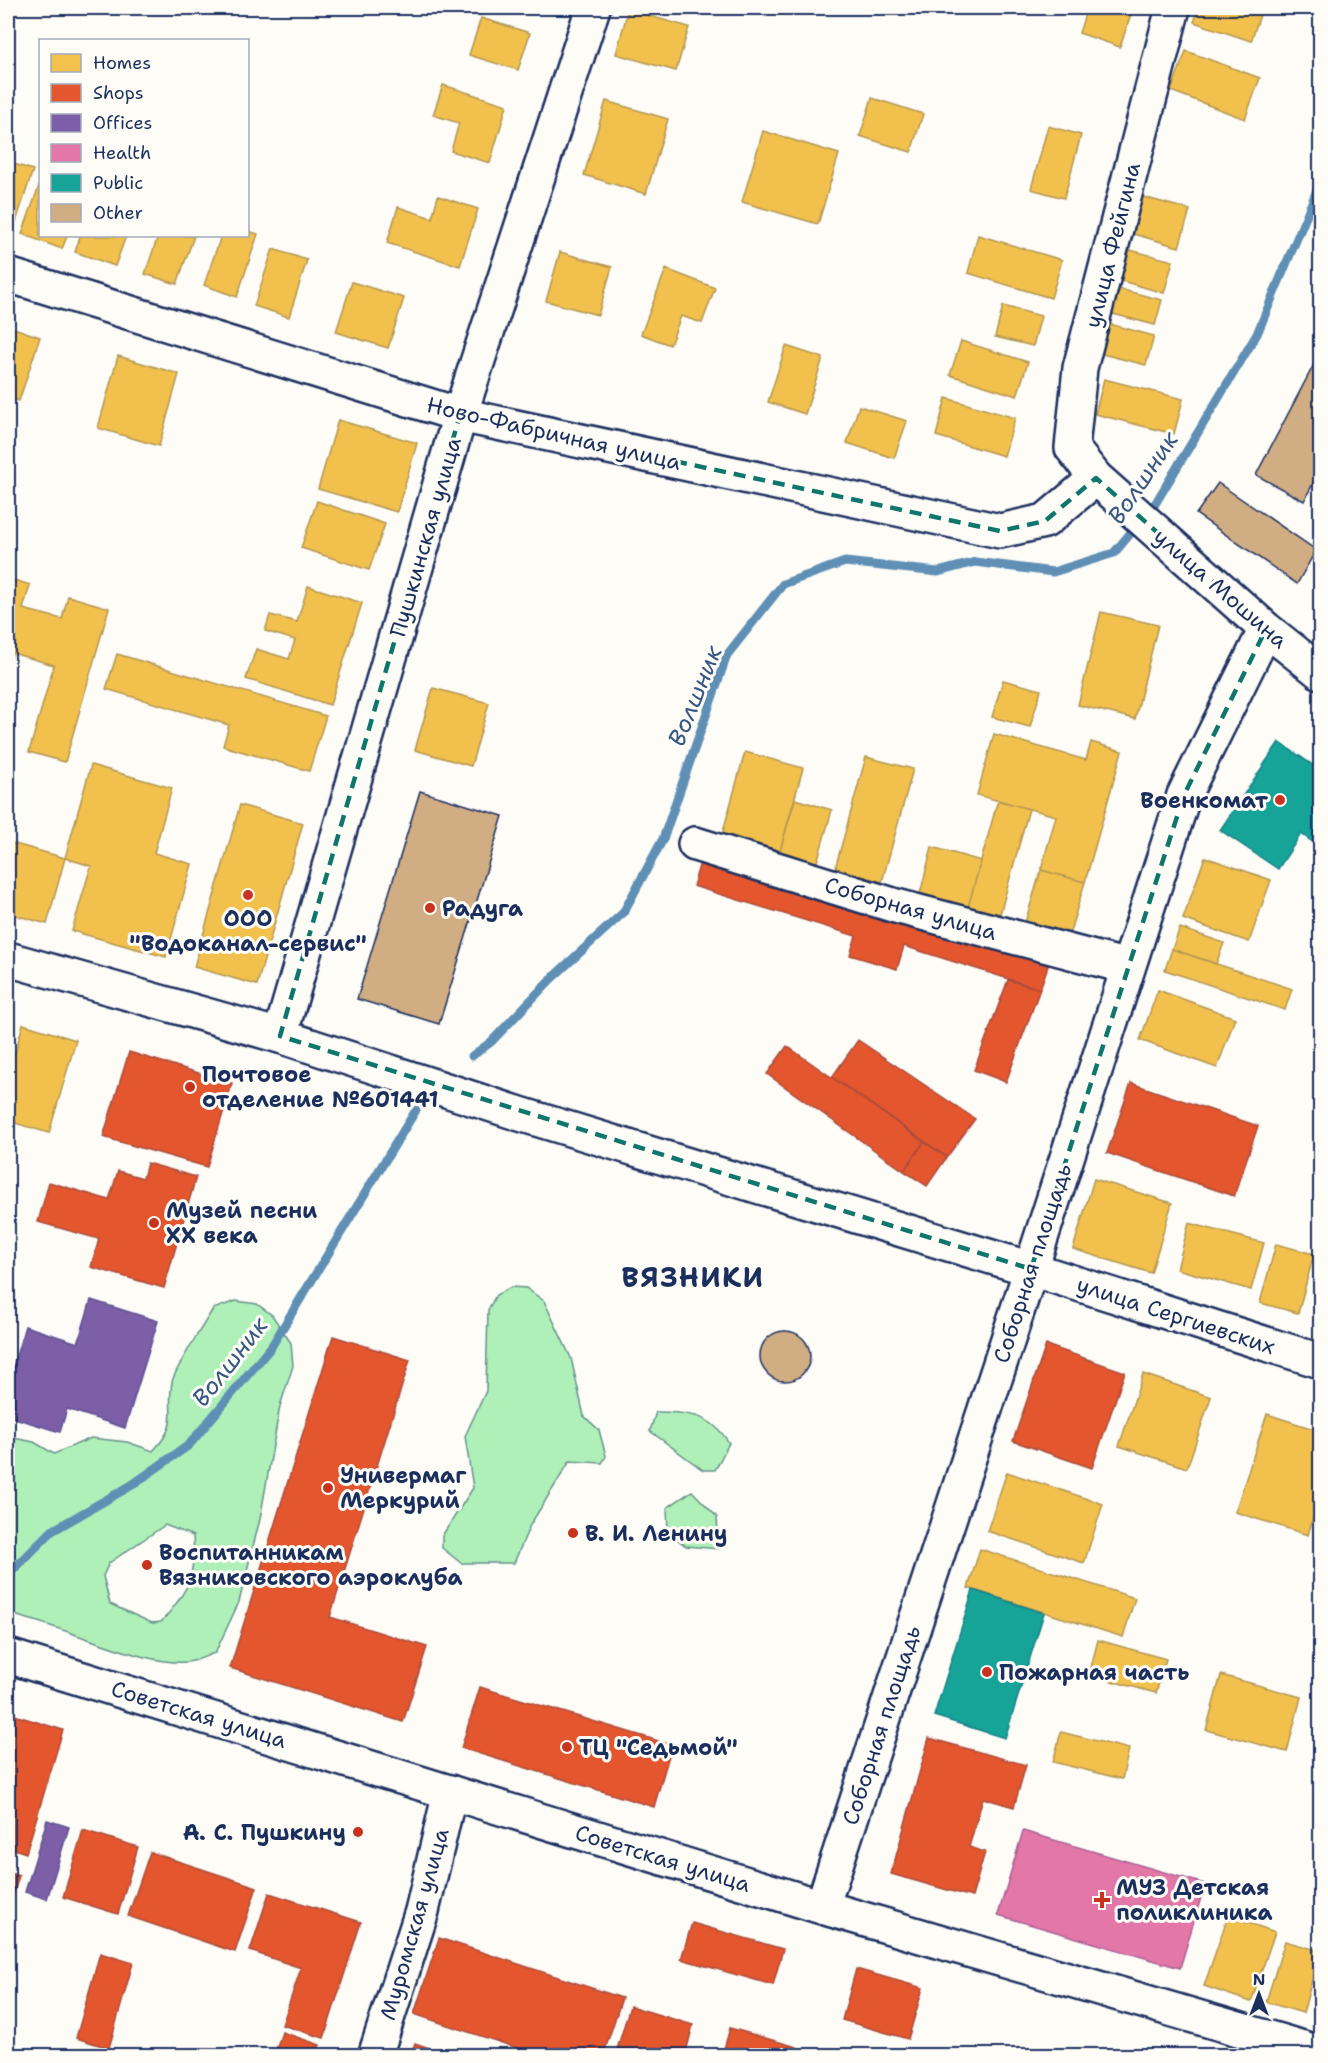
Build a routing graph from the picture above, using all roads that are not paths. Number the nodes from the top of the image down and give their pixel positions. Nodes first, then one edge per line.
1 (593, 8) edge
2 (1173, 8) edge
3 (8, 275) edge
4 (460, 415) junction
5 (1095, 478) junction
6 (1266, 629) junction
7 (1320, 672) edge
8 (695, 844) dead end
9 (8, 959) edge
10 (1128, 967) junction
11 (280, 1036) junction
12 (1031, 1269) junction
13 (1320, 1362) edge
14 (8, 1656) edge
15 (450, 1792) junction
16 (822, 1907) junction
17 (1320, 2053) edge
18 (375, 2055) edge

1 - 4 street, Пушкинская улица
2 - 5 street, улица Фейгина
3 - 4 street, Ново-Фабричная улица
4 - 5 street, Ново-Фабричная улица
4 - 11 street, Пушкинская улица
5 - 6 street, улица Мошина
6 - 7 street, улица Мошина
6 - 10 street, Соборная площадь
8 - 10 street, Соборная улица
9 - 11 street, улица Сергиевских
10 - 12 street, Соборная площадь
11 - 12 street, улица Сергиевских
12 - 13 street, улица Сергиевских
12 - 16 street, Соборная площадь
14 - 15 street, Советская улица
15 - 16 street, Советская улица
15 - 18 street, Муромская улица
16 - 17 street, Советская улица

